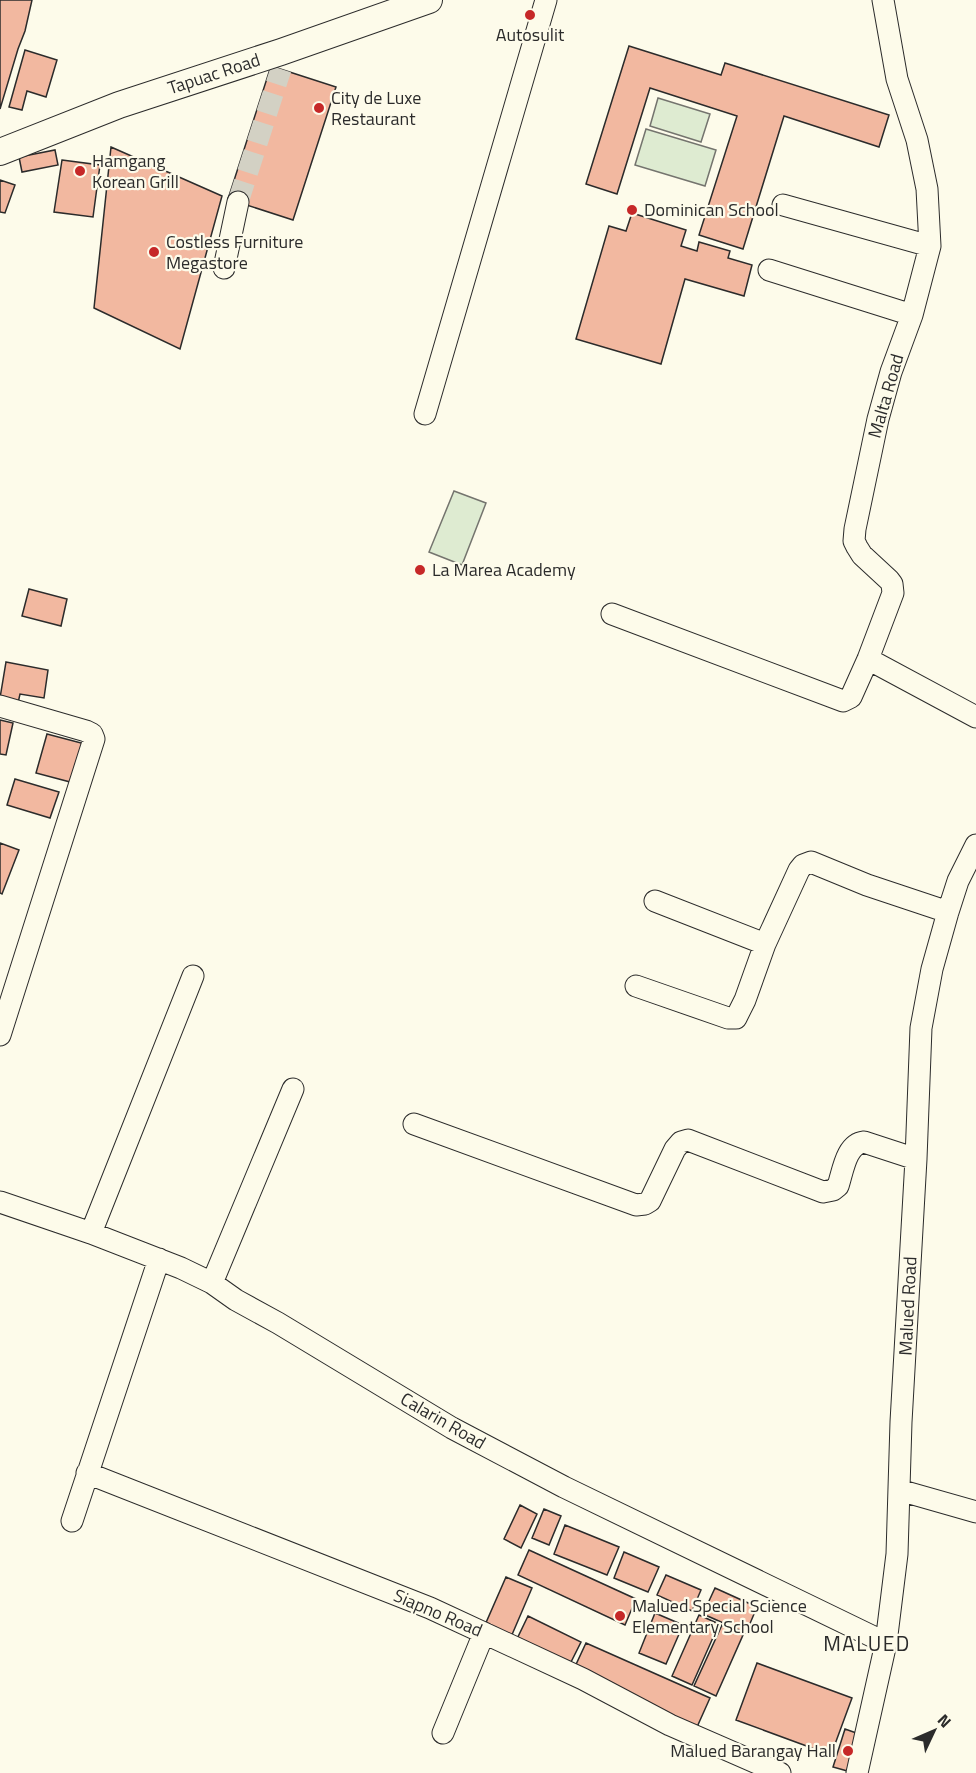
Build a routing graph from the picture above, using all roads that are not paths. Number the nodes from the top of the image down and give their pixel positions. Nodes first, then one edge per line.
1 (429, 0) edge
2 (546, 0) edge
3 (883, 0) edge
4 (0, 152) edge
5 (238, 202) tunnel mouth
6 (783, 205) dead end
7 (930, 246) junction
8 (224, 268) dead end
9 (769, 270) dead end
10 (912, 315) junction
11 (425, 414) dead end
12 (612, 614) dead end
13 (868, 659) junction
14 (0, 706) edge
15 (976, 717) edge
16 (976, 845) edge
17 (655, 901) dead end
18 (948, 912) junction
19 (765, 944) junction
20 (194, 976) dead end
21 (636, 986) dead end
22 (0, 1035) edge
23 (293, 1089) dead end
24 (414, 1124) dead end
25 (916, 1159) junction
26 (0, 1202) edge
27 (91, 1233) junction
28 (159, 1259) junction
29 (212, 1283) junction
30 (87, 1473) junction
31 (899, 1490) junction
32 (976, 1512) edge
33 (72, 1521) dead end
34 (484, 1633) junction
35 (886, 1643) junction
36 (443, 1733) dead end
37 (861, 1772) edge
38 (780, 1773) edge

1 - 4 main road, Tapuac Road
2 - 11 street
3 - 7 street, Malta Road
5 - 8 street
6 - 7 street
7 - 10 street, Malta Road
9 - 10 street
10 - 13 street, Malta Road
12 - 13 street
13 - 15 street
14 - 22 street
16 - 18 street, Malued Road
17 - 19 street
18 - 19 street
18 - 25 street, Malued Road
19 - 21 street
20 - 27 street
23 - 29 street
24 - 25 street
25 - 31 street, Malued Road
26 - 27 street, Calarin Road
27 - 28 street, Calarin Road
28 - 29 street, Calarin Road
28 - 30 street
29 - 35 street, Calarin Road
30 - 33 street
30 - 34 street, Siapno Road
31 - 32 street
31 - 35 street, Malued Road
34 - 36 street
34 - 38 street, Siapno Road
35 - 37 street, Malued Road

